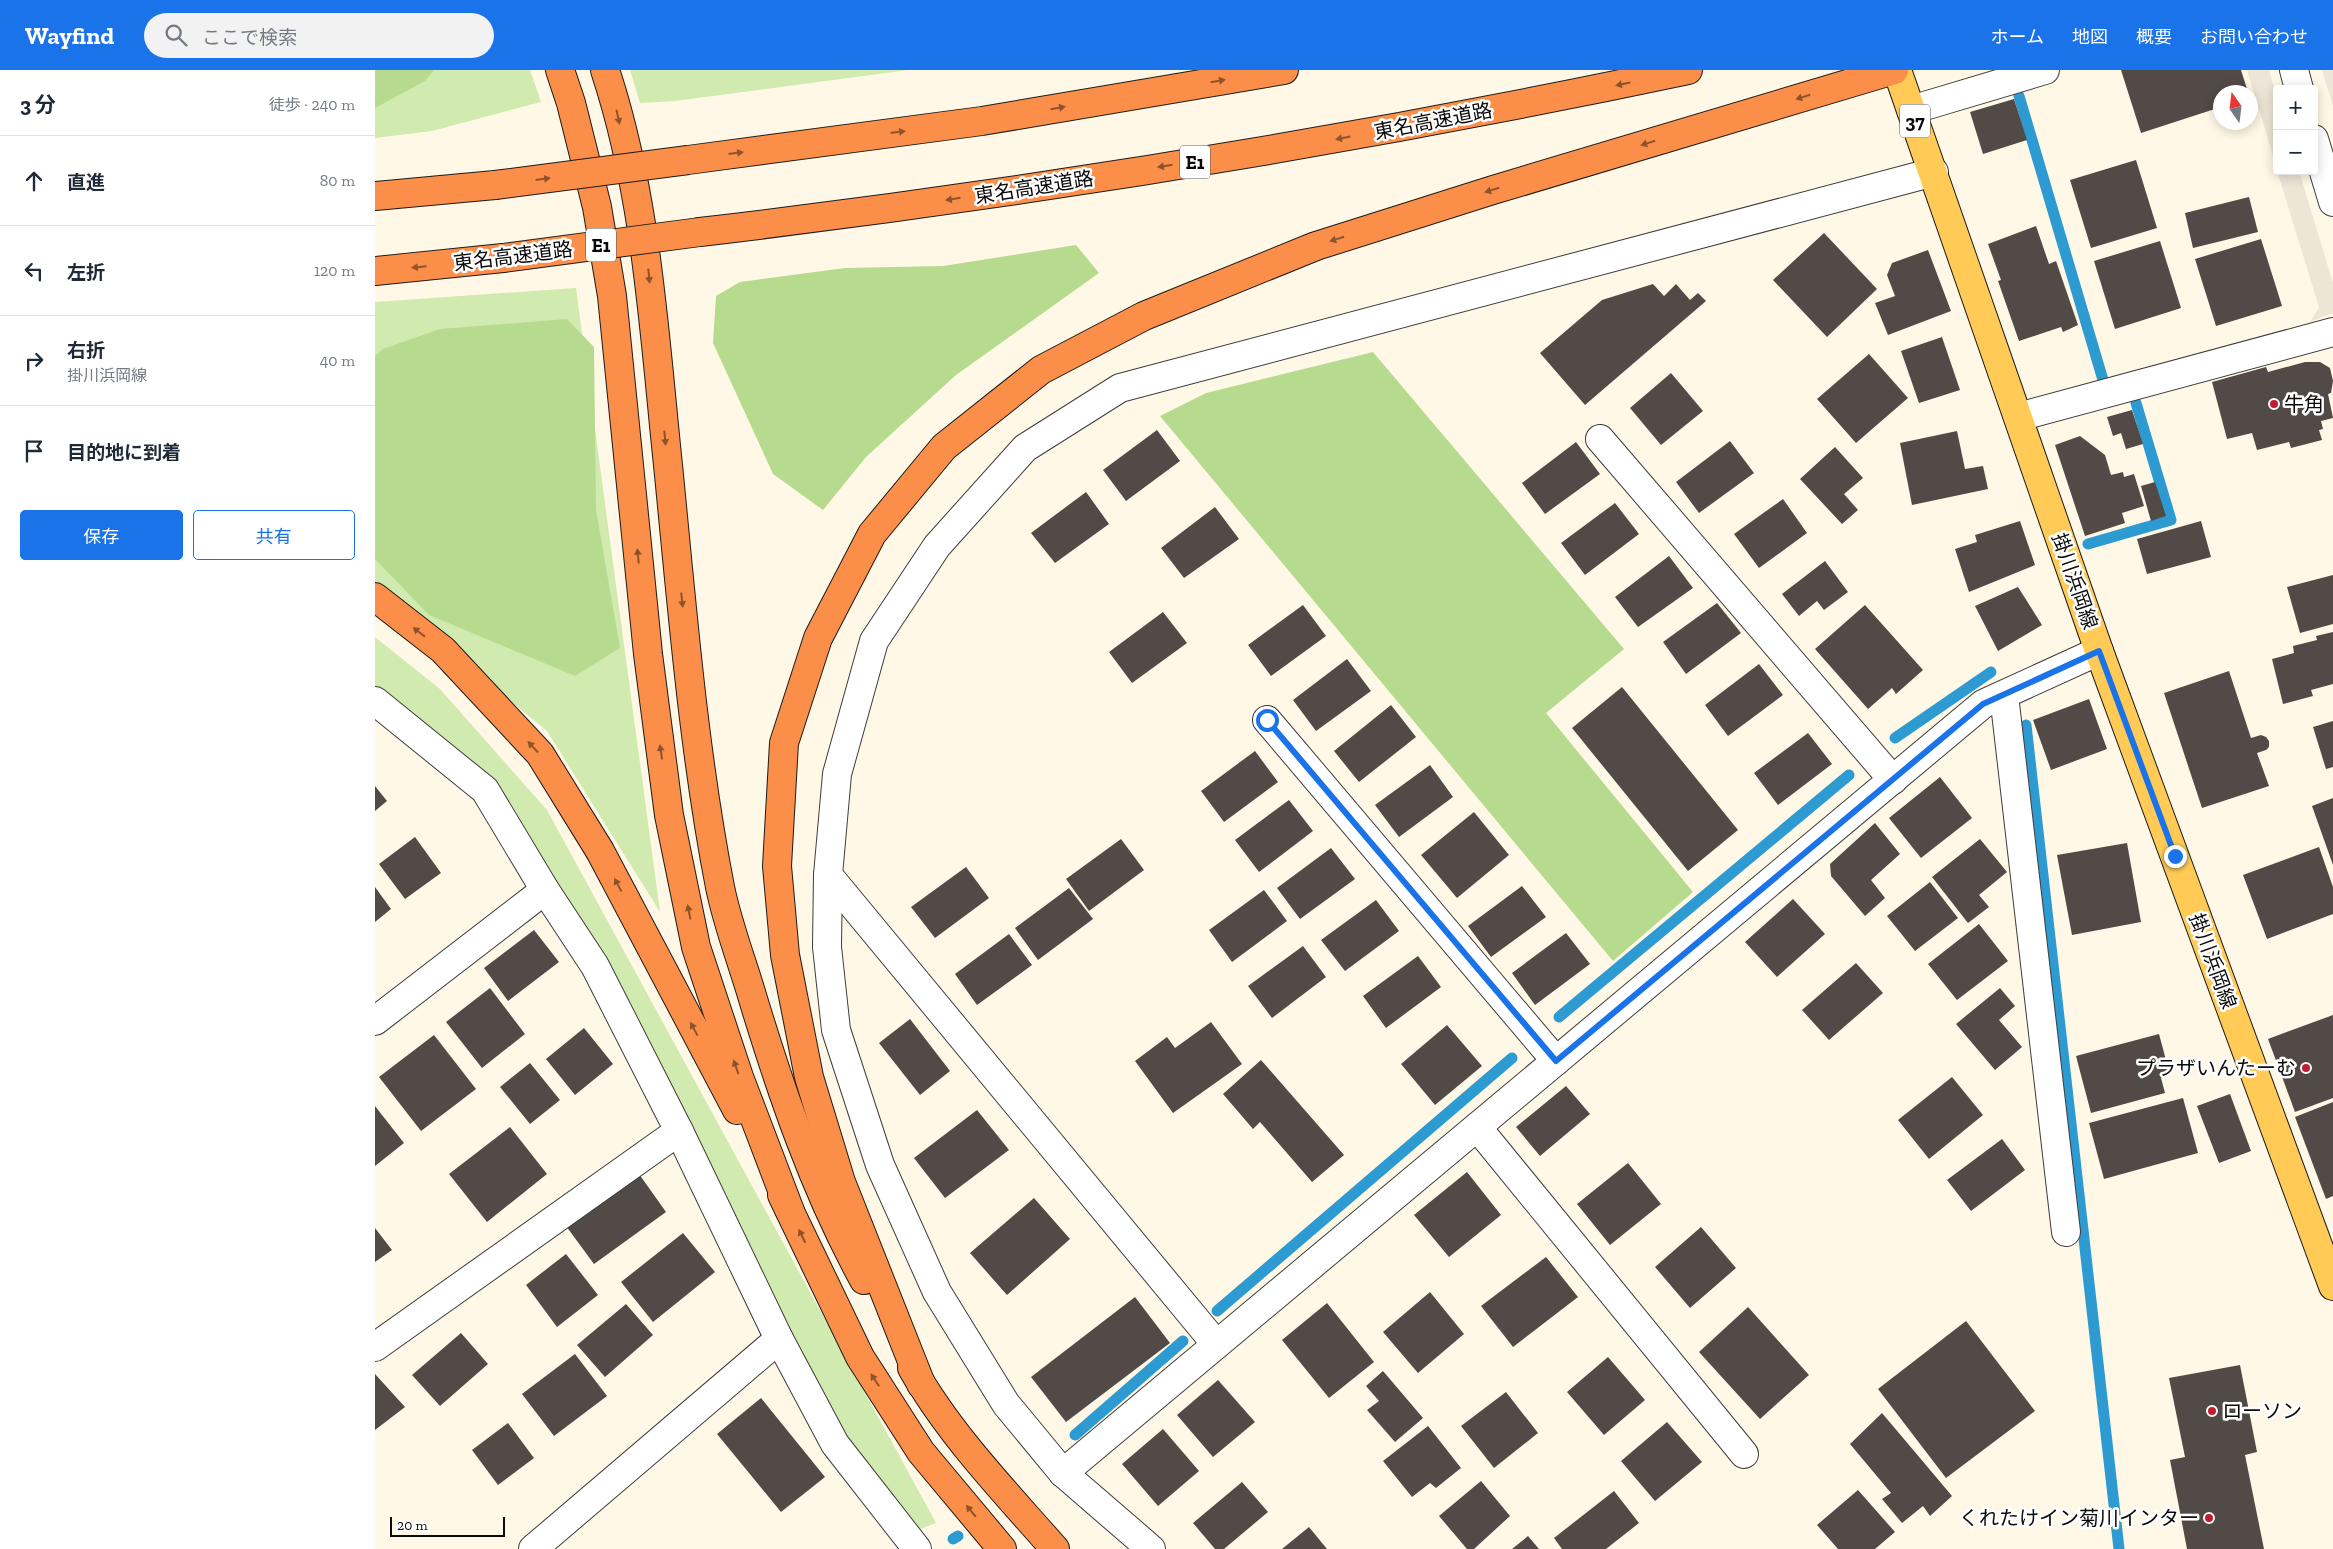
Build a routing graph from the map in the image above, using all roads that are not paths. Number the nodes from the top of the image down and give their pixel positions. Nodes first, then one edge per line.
1 (560, 70) edge
2 (605, 70) edge
3 (1284, 70) edge
4 (1688, 70) edge
5 (1895, 70) edge
6 (2045, 70) edge
7 (2294, 70) edge
8 (2298, 85) edge
9 (1911, 110) junction
10 (2318, 152) edge
11 (1934, 172) junction
12 (375, 179) edge
13 (495, 185) junction
14 (375, 196) edge
15 (2333, 202) edge
16 (375, 272) edge
17 (2333, 332) edge
18 (2018, 417) junction
19 (1600, 439) dead end
20 (375, 596) edge
21 (2099, 651) junction
22 (2004, 695) junction
23 (375, 701) edge
24 (1267, 720) dead end
25 (1893, 780) junction
26 (828, 875) junction
27 (545, 890) junction
28 (375, 1021) edge
29 (1556, 1061) junction
30 (1477, 1127) junction
31 (679, 1131) junction
32 (790, 1211) junction
33 (2065, 1232) dead end
34 (2333, 1286) edge
35 (779, 1339) junction
36 (1216, 1344) junction
37 (375, 1347) edge
38 (921, 1384) junction
39 (1744, 1454) dead end
40 (1063, 1473) junction
41 (533, 1549) edge
42 (917, 1549) edge
43 (1002, 1549) edge
44 (1055, 1549) edge
45 (1151, 1549) edge

32 -> 1 highway
2 -> 38 highway
13 -> 3 highway, bridge
4 -> 16 highway, 東名高速道路 / E1, bridge
5 - 9 main road, 掛川浜岡線 / 37
5 -> 38 highway
6 - 9 street
7 - 8 street
9 - 11 main road, 掛川浜岡線 / 37
10 - 15 street
11 - 18 main road, 掛川浜岡線 / 37
11 - 26 street
12 - 13 highway
13 - 14 highway
17 - 18 street
18 - 21 main road, 掛川浜岡線 / 37
19 - 25 street
32 -> 20 highway
21 - 22 street
21 - 34 main road, 掛川浜岡線 / 37
22 - 25 street
22 - 33 street
23 - 27 street
24 - 29 street
25 - 29 street
26 - 36 street
26 - 40 street
27 - 28 street
27 - 31 street
29 - 30 street
30 - 36 street
30 - 39 street
31 - 35 street
31 - 37 street
43 -> 32 highway
35 - 41 street
35 - 42 street
36 - 40 street
38 - 44 highway
40 - 45 street

